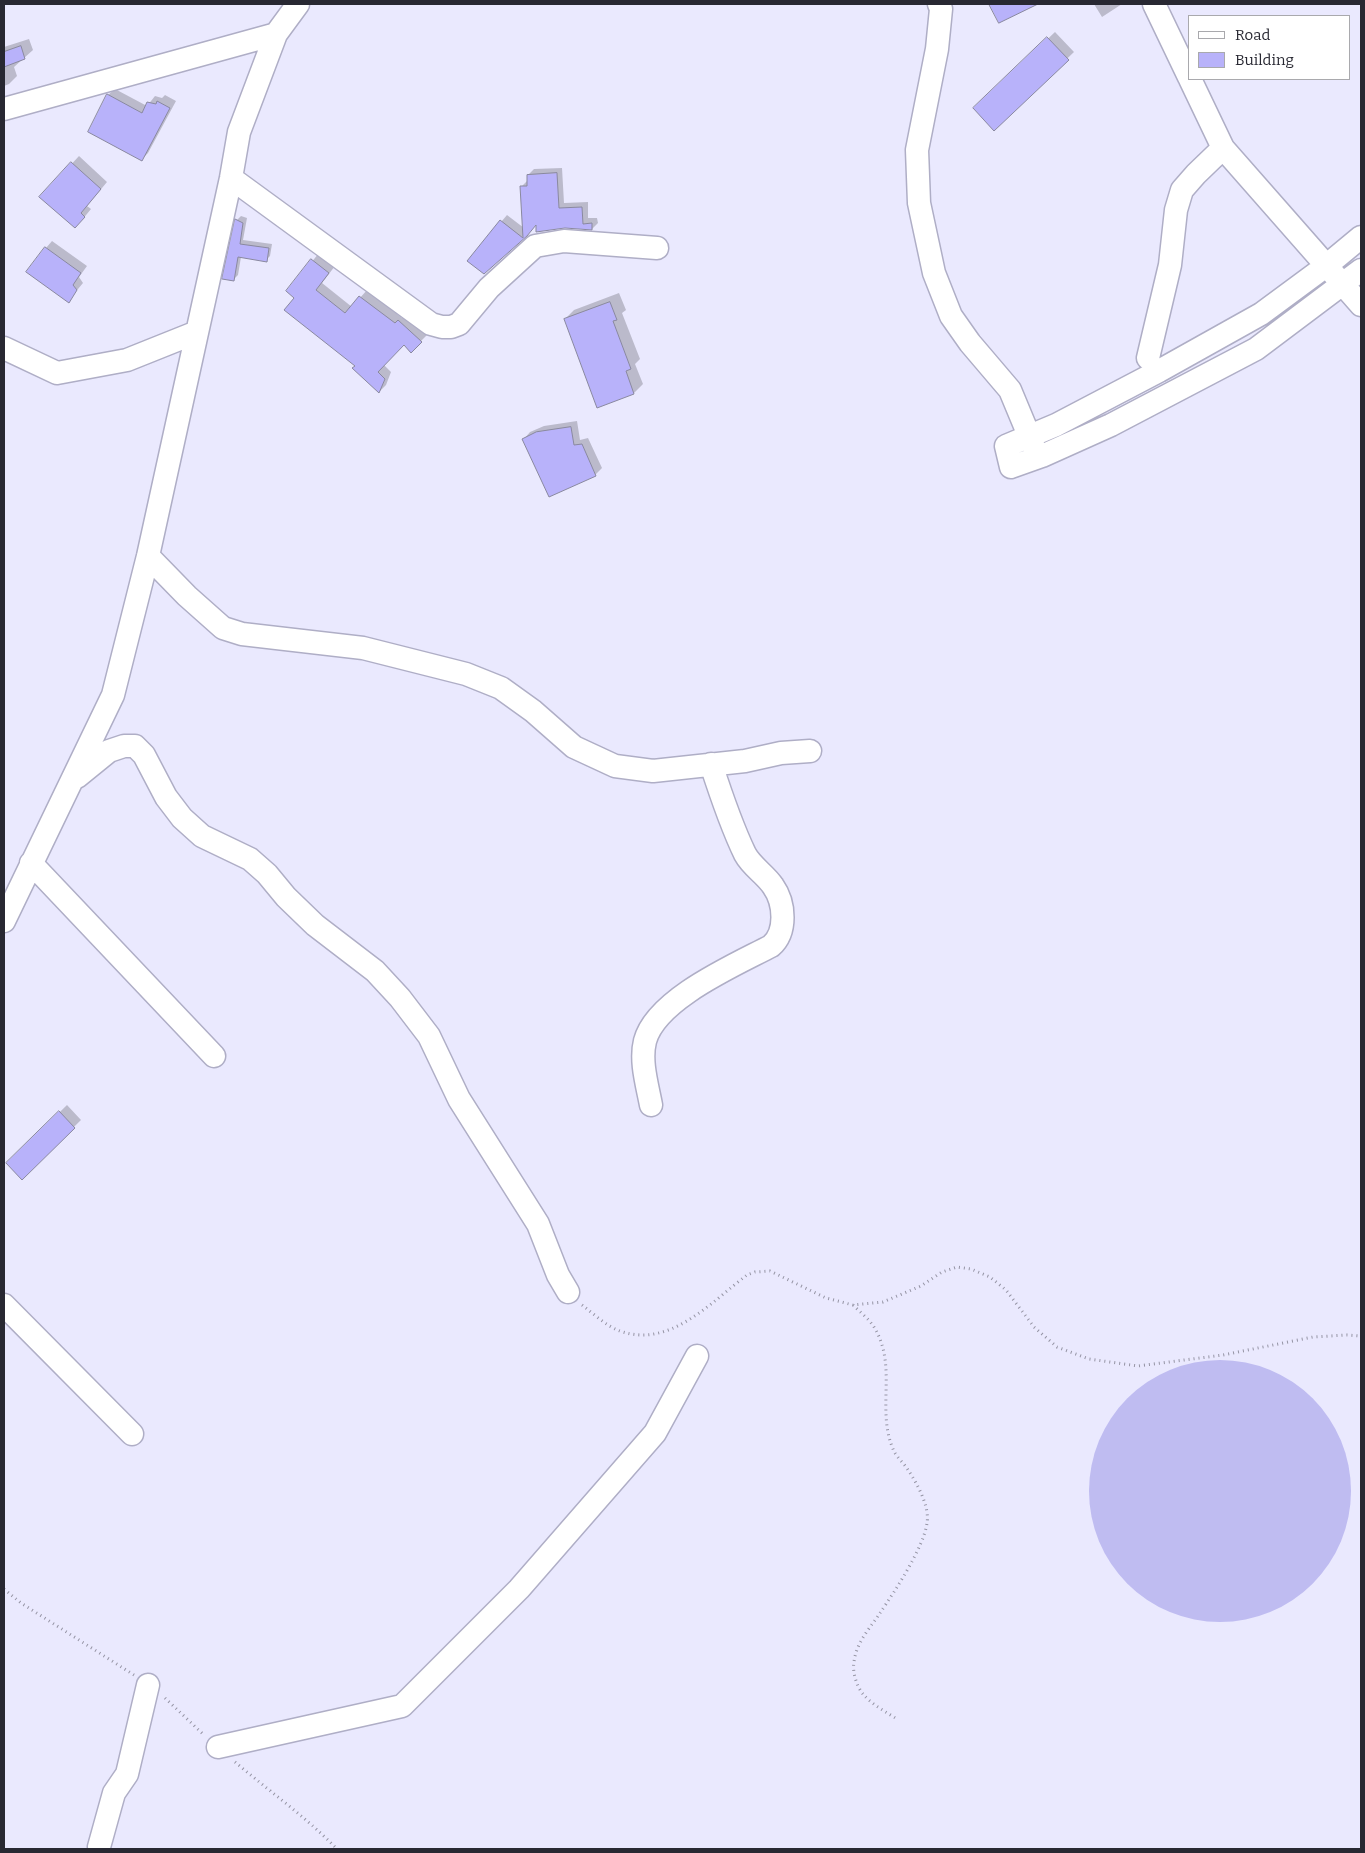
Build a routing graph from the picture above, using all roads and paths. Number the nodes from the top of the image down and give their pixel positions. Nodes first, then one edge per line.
1 (940, 4) edge
2 (1154, 4) edge
3 (295, 6) edge
4 (276, 34) junction
5 (1188, 76) edge
6 (1190, 80) edge
7 (4, 109) edge
8 (1223, 148) junction
9 (231, 178) junction
10 (1361, 237) edge
11 (657, 248) dead end
12 (1326, 266) junction
13 (1361, 270) edge
14 (1343, 285) junction
15 (1361, 305) edge
16 (197, 332) junction
17 (4, 348) edge
18 (1148, 358) dead end
19 (1030, 435) junction
20 (148, 556) junction
21 (810, 751) dead end
22 (711, 764) junction
23 (70, 783) junction
24 (31, 863) junction
25 (4, 921) edge
26 (214, 1056) dead end
27 (651, 1105) dead end
28 (568, 1292) joint
29 (4, 1305) edge
30 (854, 1305) junction
31 (1361, 1336) edge
32 (697, 1356) dead end
33 (132, 1434) dead end
34 (4, 1589) edge
35 (148, 1685) junction
36 (896, 1719) dead end
37 (218, 1747) junction
38 (100, 1849) edge
39 (337, 1849) edge

1 - 19 street
2 - 5 street
3 - 4 street
4 - 7 street
4 - 9 street
6 - 8 street
8 - 12 street
8 - 18 street
9 - 11 street
9 - 16 street
10 - 12 street
12 - 14 street
12 - 19 street
13 - 14 street
14 - 15 street
14 - 19 street
16 - 17 street
16 - 20 street
20 - 22 street
20 - 23 street
21 - 22 street
22 - 27 street
23 - 24 street
23 - 28 street
24 - 25 street
24 - 26 street
28 - 30 path
29 - 33 street
30 - 31 path
30 - 36 path
32 - 37 street
34 - 35 path
35 - 37 path
35 - 38 street
37 - 39 path

